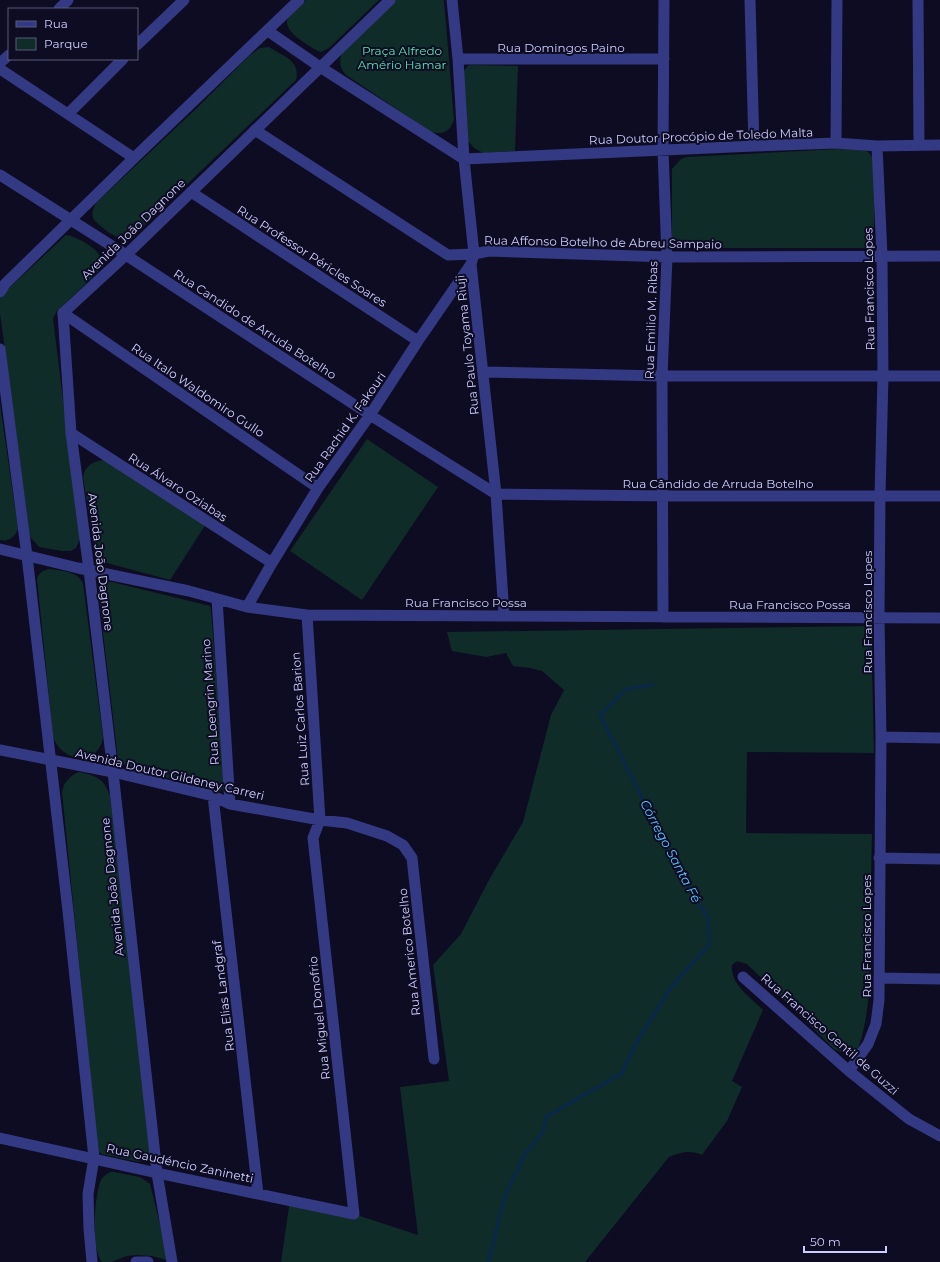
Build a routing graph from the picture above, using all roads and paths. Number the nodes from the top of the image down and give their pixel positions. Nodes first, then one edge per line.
1 (68, 0) edge
2 (184, 0) edge
3 (299, 0) edge
4 (390, 0) edge
5 (452, 0) edge
6 (664, 0) edge
7 (750, 0) edge
8 (837, 0) edge
9 (918, 0) edge
10 (60, 8) edge
11 (268, 31) junction
12 (138, 44) edge
13 (8, 56) edge
14 (664, 59) junction
15 (122, 60) edge
16 (458, 60) junction
17 (0, 63) edge
18 (320, 67) junction
19 (0, 69) edge
20 (68, 114) junction
21 (255, 130) junction
22 (836, 143) junction
23 (919, 145) junction
24 (754, 146) junction
25 (876, 146) junction
26 (940, 146) edge
27 (663, 150) junction
28 (134, 158) junction
29 (464, 159) junction
30 (0, 175) edge
31 (192, 192) junction
32 (71, 221) junction
33 (126, 255) junction
34 (882, 256) junction
35 (940, 256) edge
36 (666, 257) junction
37 (472, 259) junction
38 (2, 285) edge
39 (63, 313) junction
40 (418, 341) junction
41 (0, 349) edge
42 (483, 372) junction
43 (662, 376) junction
44 (884, 376) junction
45 (940, 376) edge
46 (2, 378) edge
47 (370, 415) junction
48 (71, 433) junction
49 (318, 488) junction
50 (496, 494) junction
51 (664, 496) junction
52 (880, 496) junction
53 (940, 496) edge
54 (0, 550) edge
55 (27, 556) junction
56 (272, 563) junction
57 (89, 570) junction
58 (217, 599) junction
59 (247, 608) junction
60 (307, 615) junction
61 (504, 615) junction
62 (663, 617) junction
63 (879, 617) junction
64 (940, 618) edge
65 (881, 737) junction
66 (940, 738) edge
67 (0, 750) edge
68 (51, 760) junction
69 (113, 772) junction
70 (213, 796) junction
71 (230, 804) junction
72 (320, 820) junction
73 (403, 845) joint
74 (879, 858) junction
75 (940, 859) edge
76 (743, 977) dead end
77 (879, 978) junction
78 (940, 979) edge
79 (434, 1060) dead end
80 (849, 1071) junction
81 (940, 1136) edge
82 (0, 1138) edge
83 (94, 1158) junction
84 (157, 1173) junction
85 (258, 1194) junction
86 (354, 1214) joint
87 (92, 1262) edge
88 (136, 1262) edge
89 (148, 1262) edge
90 (172, 1262) edge

1 - 10 street
2 - 12 street
3 - 11 street
4 - 18 street, Avenida João Dagnone
5 - 16 street, Rua Paulo Toyama Riuji
6 - 14 street, Rua Emilio M. Ribas
7 - 24 street
8 - 22 street
9 - 23 street
11 - 18 street
11 - 28 street
13 - 17 street
14 - 16 street, Rua Domingos Paino
14 - 27 street, Rua Emilio M. Ribas
15 - 20 street
16 - 29 street, Rua Paulo Toyama Riuji
18 - 21 street, Avenida João Dagnone
18 - 29 street
19 - 20 street
20 - 28 street
21 - 31 street, Avenida João Dagnone
21 - 37 street, Rua Affonso Botelho de Abreu Sampaio
22 - 24 street, Rua Doutor Procópio de Toledo Malta
22 - 25 street, Rua Doutor Procópio de Toledo Malta
23 - 25 street, Rua Doutor Procópio de Toledo Malta
23 - 26 street, Rua Doutor Procópio de Toledo Malta
24 - 27 street, Rua Doutor Procópio de Toledo Malta
25 - 34 street, Rua Francisco Lopes
27 - 29 street, Rua Doutor Procópio de Toledo Malta
27 - 36 street, Rua Emilio M. Ribas
28 - 32 street
29 - 37 street, Rua Paulo Toyama Riuji
30 - 32 street, Rua Candido de Arruda Botelho
31 - 33 street, Avenida João Dagnone
31 - 40 street, Rua Professor Péricles Soares
32 - 33 street, Rua Candido de Arruda Botelho
32 - 38 street
33 - 39 street, Avenida João Dagnone
33 - 47 street, Rua Candido de Arruda Botelho
34 - 35 street, Rua Affonso Botelho de Abreu Sampaio
34 - 36 street, Rua Affonso Botelho de Abreu Sampaio
34 - 44 street, Rua Francisco Lopes
36 - 37 street, Rua Affonso Botelho de Abreu Sampaio
36 - 43 street, Rua Emilio M. Ribas
37 - 40 street, Rua Rachid K. Fakouri
37 - 42 street, Rua Paulo Toyama Riuji
39 - 48 street, Avenida João Dagnone
39 - 49 street, Rua Italo Waldomiro Gullo
40 - 47 street, Rua Rachid K. Fakouri
41 - 46 street
42 - 43 street
42 - 50 street, Rua Paulo Toyama Riuji
43 - 44 street
43 - 51 street, Rua Emilio M. Ribas
44 - 45 street
44 - 52 street, Rua Francisco Lopes
46 - 55 street
47 - 49 street, Rua Rachid K. Fakouri
47 - 50 street, Rua Candido de Arruda Botelho
48 - 56 street, Rua Álvaro Oziabas
48 - 57 street, Avenida João Dagnone
49 - 56 street, Rua Rachid K. Fakouri
50 - 51 street, Rua Cândido de Arruda Botelho
50 - 61 street, Rua Paulo Toyama Riuji
51 - 52 street, Rua Cândido de Arruda Botelho
51 - 62 street, Rua Emilio M. Ribas
52 - 53 street, Rua Cândido de Arruda Botelho
52 - 63 street, Rua Francisco Lopes
54 - 55 street, Rua Francisco Possa
55 - 57 street, Rua Francisco Possa
55 - 68 street
56 - 59 street, Rua Rachid K. Fakouri
57 - 58 street, Rua Francisco Possa
57 - 69 street, Avenida João Dagnone
58 - 59 street, Rua Francisco Possa
58 - 71 street, Rua Loengrin Marino
59 - 60 street, Rua Francisco Possa
60 - 61 street, Rua Francisco Possa
60 - 72 street, Rua Luiz Carlos Barion
61 - 62 street, Rua Francisco Possa
62 - 63 street, Rua Francisco Possa
63 - 64 street, Rua Francisco Possa
63 - 65 street, Rua Francisco Lopes
65 - 66 street
65 - 74 street, Rua Francisco Lopes
67 - 68 street, Avenida Doutor Gildeney Carreri
68 - 69 street, Avenida Doutor Gildeney Carreri
68 - 83 street
69 - 70 street, Avenida Doutor Gildeney Carreri
69 - 84 street, Avenida João Dagnone
70 - 71 street, Avenida Doutor Gildeney Carreri
70 - 85 street, Rua Elias Landgraf
71 - 72 street, Avenida Doutor Gildeney Carreri
72 - 73 street, Avenida Doutor Gildeney Carreri
72 - 86 street, Rua Miguel Donofrio
73 - 79 street, Rua Americo Botelho
74 - 75 street
74 - 77 street, Rua Francisco Lopes
76 - 80 street, Rua Francisco Gentil de Guzzi
77 - 78 street
77 - 80 street, Rua Francisco Lopes
80 - 81 street, Rua Francisco Gentil de Guzzi
82 - 83 street, Rua Gaudéncio Zaninetti
83 - 84 street, Rua Gaudéncio Zaninetti
83 - 87 street
84 - 85 street, Rua Gaudéncio Zaninetti
84 - 90 street, Avenida João Dagnone
85 - 86 street, Rua Gaudéncio Zaninetti
88 - 89 street

